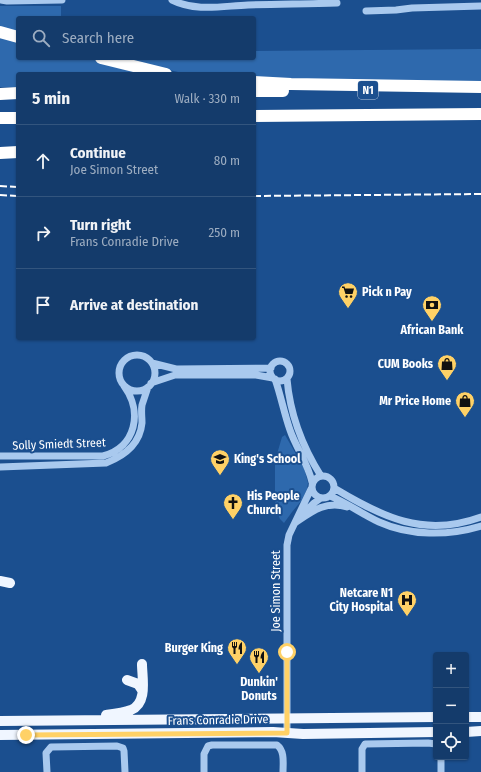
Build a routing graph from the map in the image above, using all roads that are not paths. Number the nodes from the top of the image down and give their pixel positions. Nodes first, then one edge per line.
1 (1, 0) edge
2 (62, 0) edge
3 (172, 0) edge
4 (246, 2) edge
5 (304, 2) edge
6 (191, 3) edge
7 (452, 3) edge
8 (337, 4) dead end
9 (413, 4) edge
10 (481, 6) edge
11 (366, 11) dead end
12 (0, 32) edge
13 (16, 36) edge
14 (109, 60) edge
15 (158, 72) edge
16 (256, 82) edge
17 (481, 88) edge
18 (256, 91) edge
19 (16, 93) edge
20 (0, 94) edge
21 (481, 114) edge
22 (338, 115) junction
23 (256, 116) edge
24 (0, 118) edge
25 (16, 118) edge
26 (256, 124) edge
27 (16, 152) edge
28 (0, 153) edge
29 (152, 363) junction
30 (271, 368) junction
31 (274, 378) junction
32 (287, 379) junction
33 (150, 385) junction
34 (124, 386) junction
35 (0, 456) edge
36 (0, 468) edge
37 (321, 476) junction
38 (312, 485) junction
39 (334, 488) junction
40 (330, 496) junction
41 (321, 498) junction
42 (362, 513) junction
43 (481, 517) edge
44 (295, 523) junction
45 (481, 526) edge
46 (142, 664) dead end
47 (127, 680) dead end
48 (142, 690) junction
49 (433, 717) edge
50 (469, 717) edge
51 (481, 717) edge
52 (287, 719) junction
53 (83, 720) junction
54 (0, 721) edge
55 (433, 732) edge
56 (469, 732) edge
57 (481, 732) edge
58 (287, 733) junction
59 (0, 735) edge
60 (433, 744) edge
61 (441, 760) edge
62 (47, 772) edge
63 (125, 772) edge
64 (204, 772) edge
65 (283, 772) edge
66 (362, 772) edge
67 (441, 772) edge

1 - 2 street
3 - 6 street
4 - 5 street
4 - 6 street
5 - 8 street
7 - 9 street
7 - 10 street
9 - 11 street
12 - 13 highway
14 - 15 highway
16 - 17 highway
17 - 18 highway, N1
19 - 20 highway
21 - 22 highway, N1
22 - 23 highway, N1
22 - 26 highway
24 - 25 highway
27 - 28 highway
29 - 30 street
29 - 33 street
29 - 34 street
30 - 31 street
30 - 32 street
31 - 32 street
31 - 33 street
31 - 38 street
32 - 37 street
33 - 34 street
33 - 36 street, Solly Smiedt Street
34 - 35 street, Solly Smiedt Street
37 - 38 street
37 - 39 street
38 - 41 street
38 - 44 street, Joe Simon Street
39 - 40 street
39 - 43 street
40 - 41 street
40 - 42 street
41 - 44 street, Joe Simon Street
42 - 44 street
42 - 45 street
44 - 52 street, Joe Simon Street
46 - 48 main road
47 - 48 main road
48 - 53 main road
49 - 52 main road, Frans Conradie Drive
50 - 51 main road
52 - 53 main road, Frans Conradie Drive
52 - 58 street, Joe Simon Street
53 - 54 main road, Frans Conradie Drive
55 - 58 main road, Frans Conradie Drive
56 - 57 main road
58 - 59 main road, Frans Conradie Drive
60 - 66 street
61 - 67 street
62 - 63 street
64 - 65 street

